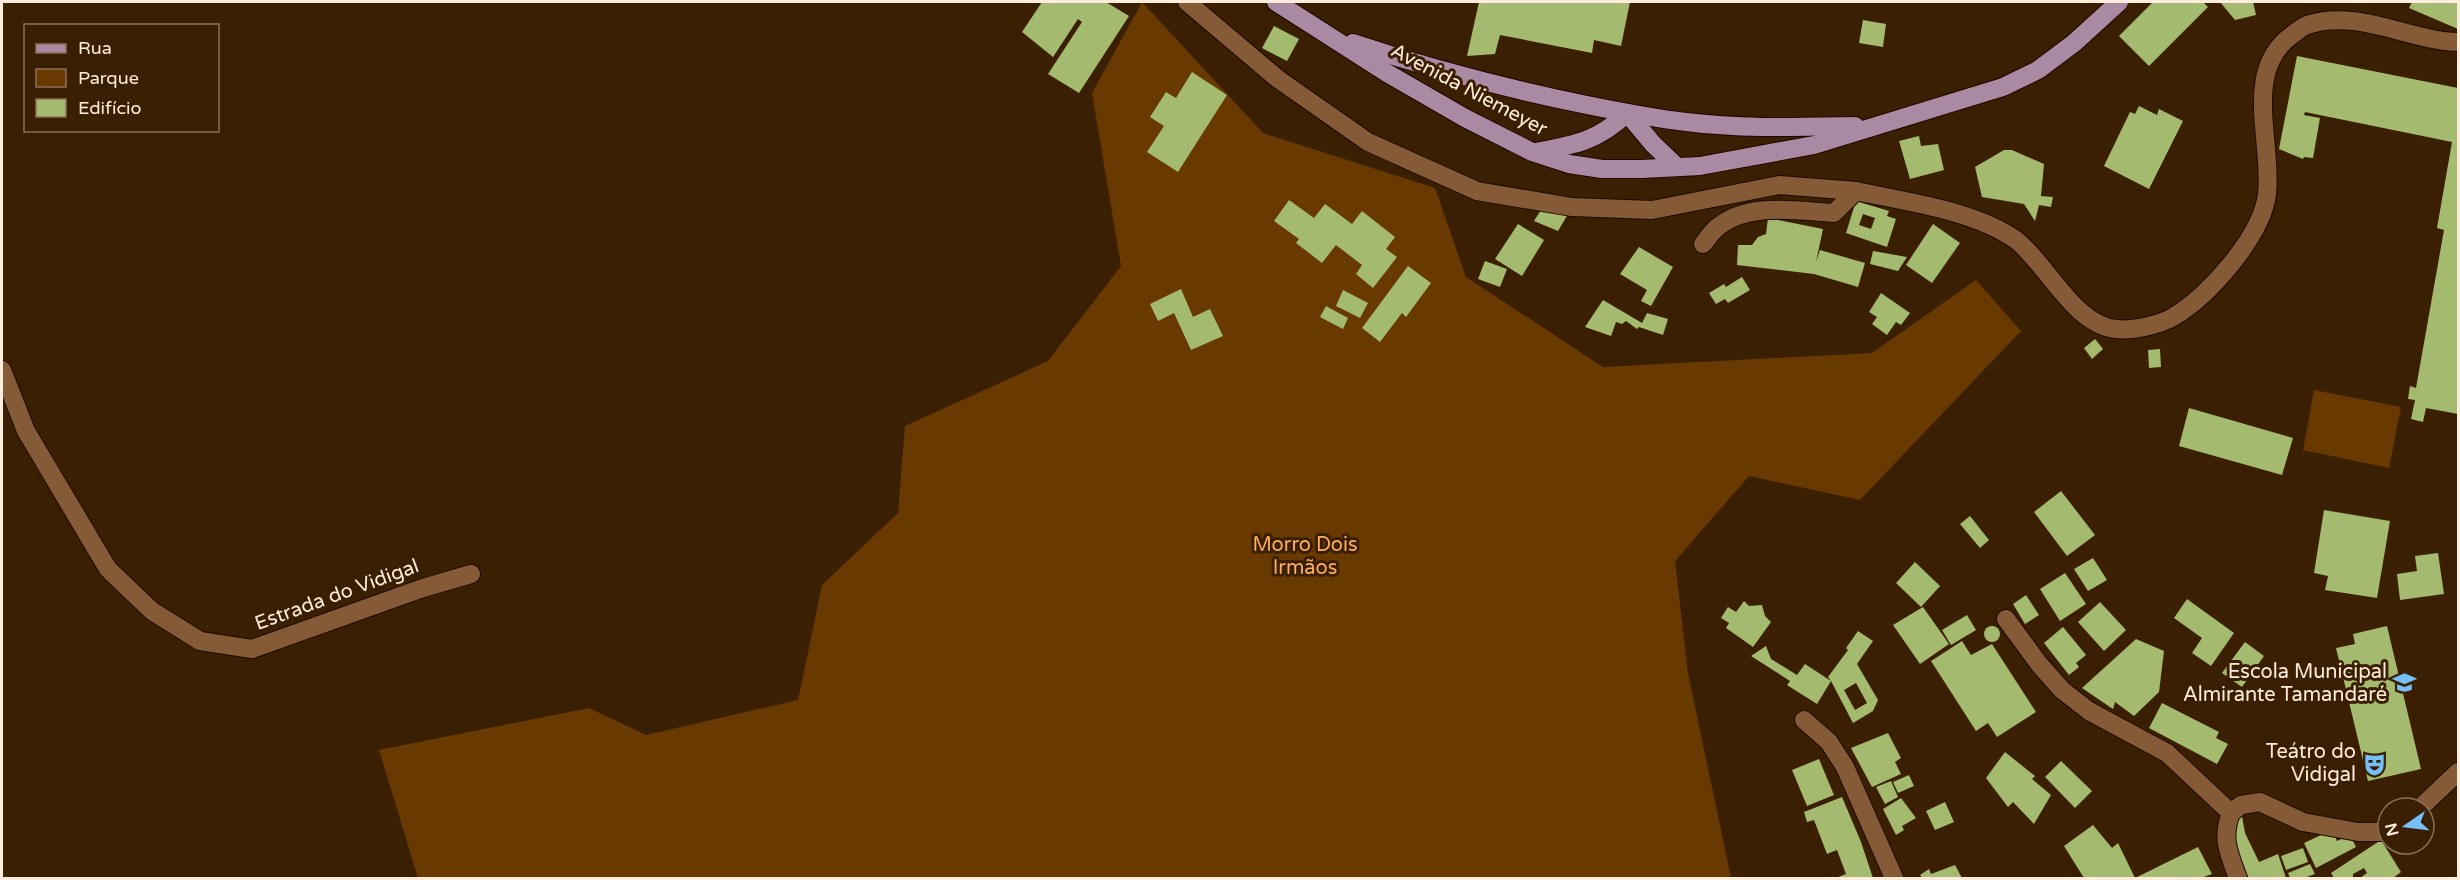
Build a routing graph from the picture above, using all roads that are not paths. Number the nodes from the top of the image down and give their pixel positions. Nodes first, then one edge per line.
1 (1187, 2) edge
2 (1276, 2) edge
3 (2119, 2) edge
4 (1328, 35) junction
5 (2458, 42) edge
6 (1627, 113) junction
7 (1879, 126) junction
8 (1532, 152) junction
9 (1677, 166) junction
10 (1856, 191) junction
11 (1703, 244) dead end
12 (2, 370) edge
13 (471, 574) dead end
14 (2006, 618) dead end
15 (1804, 720) dead end
16 (2458, 772) edge
17 (2433, 796) edge
18 (2231, 813) junction
19 (2376, 832) edge
20 (1894, 879) edge
21 (2238, 879) edge

1 - 10 street
2 - 4 main road, Avenida Niemeyer
3 - 7 main road, Avenida Niemeyer
4 - 6 main road, Avenida Niemeyer
4 - 8 main road, Avenida Niemeyer
5 - 10 street
6 - 7 main road, Avenida Niemeyer
6 - 8 main road
6 - 9 main road
7 - 9 main road, Avenida Niemeyer
8 - 9 main road, Avenida Niemeyer
10 - 11 street
12 - 13 street, Estrada do Vidigal
14 - 18 street
15 - 20 street
16 - 17 street
18 - 19 street
18 - 21 street

